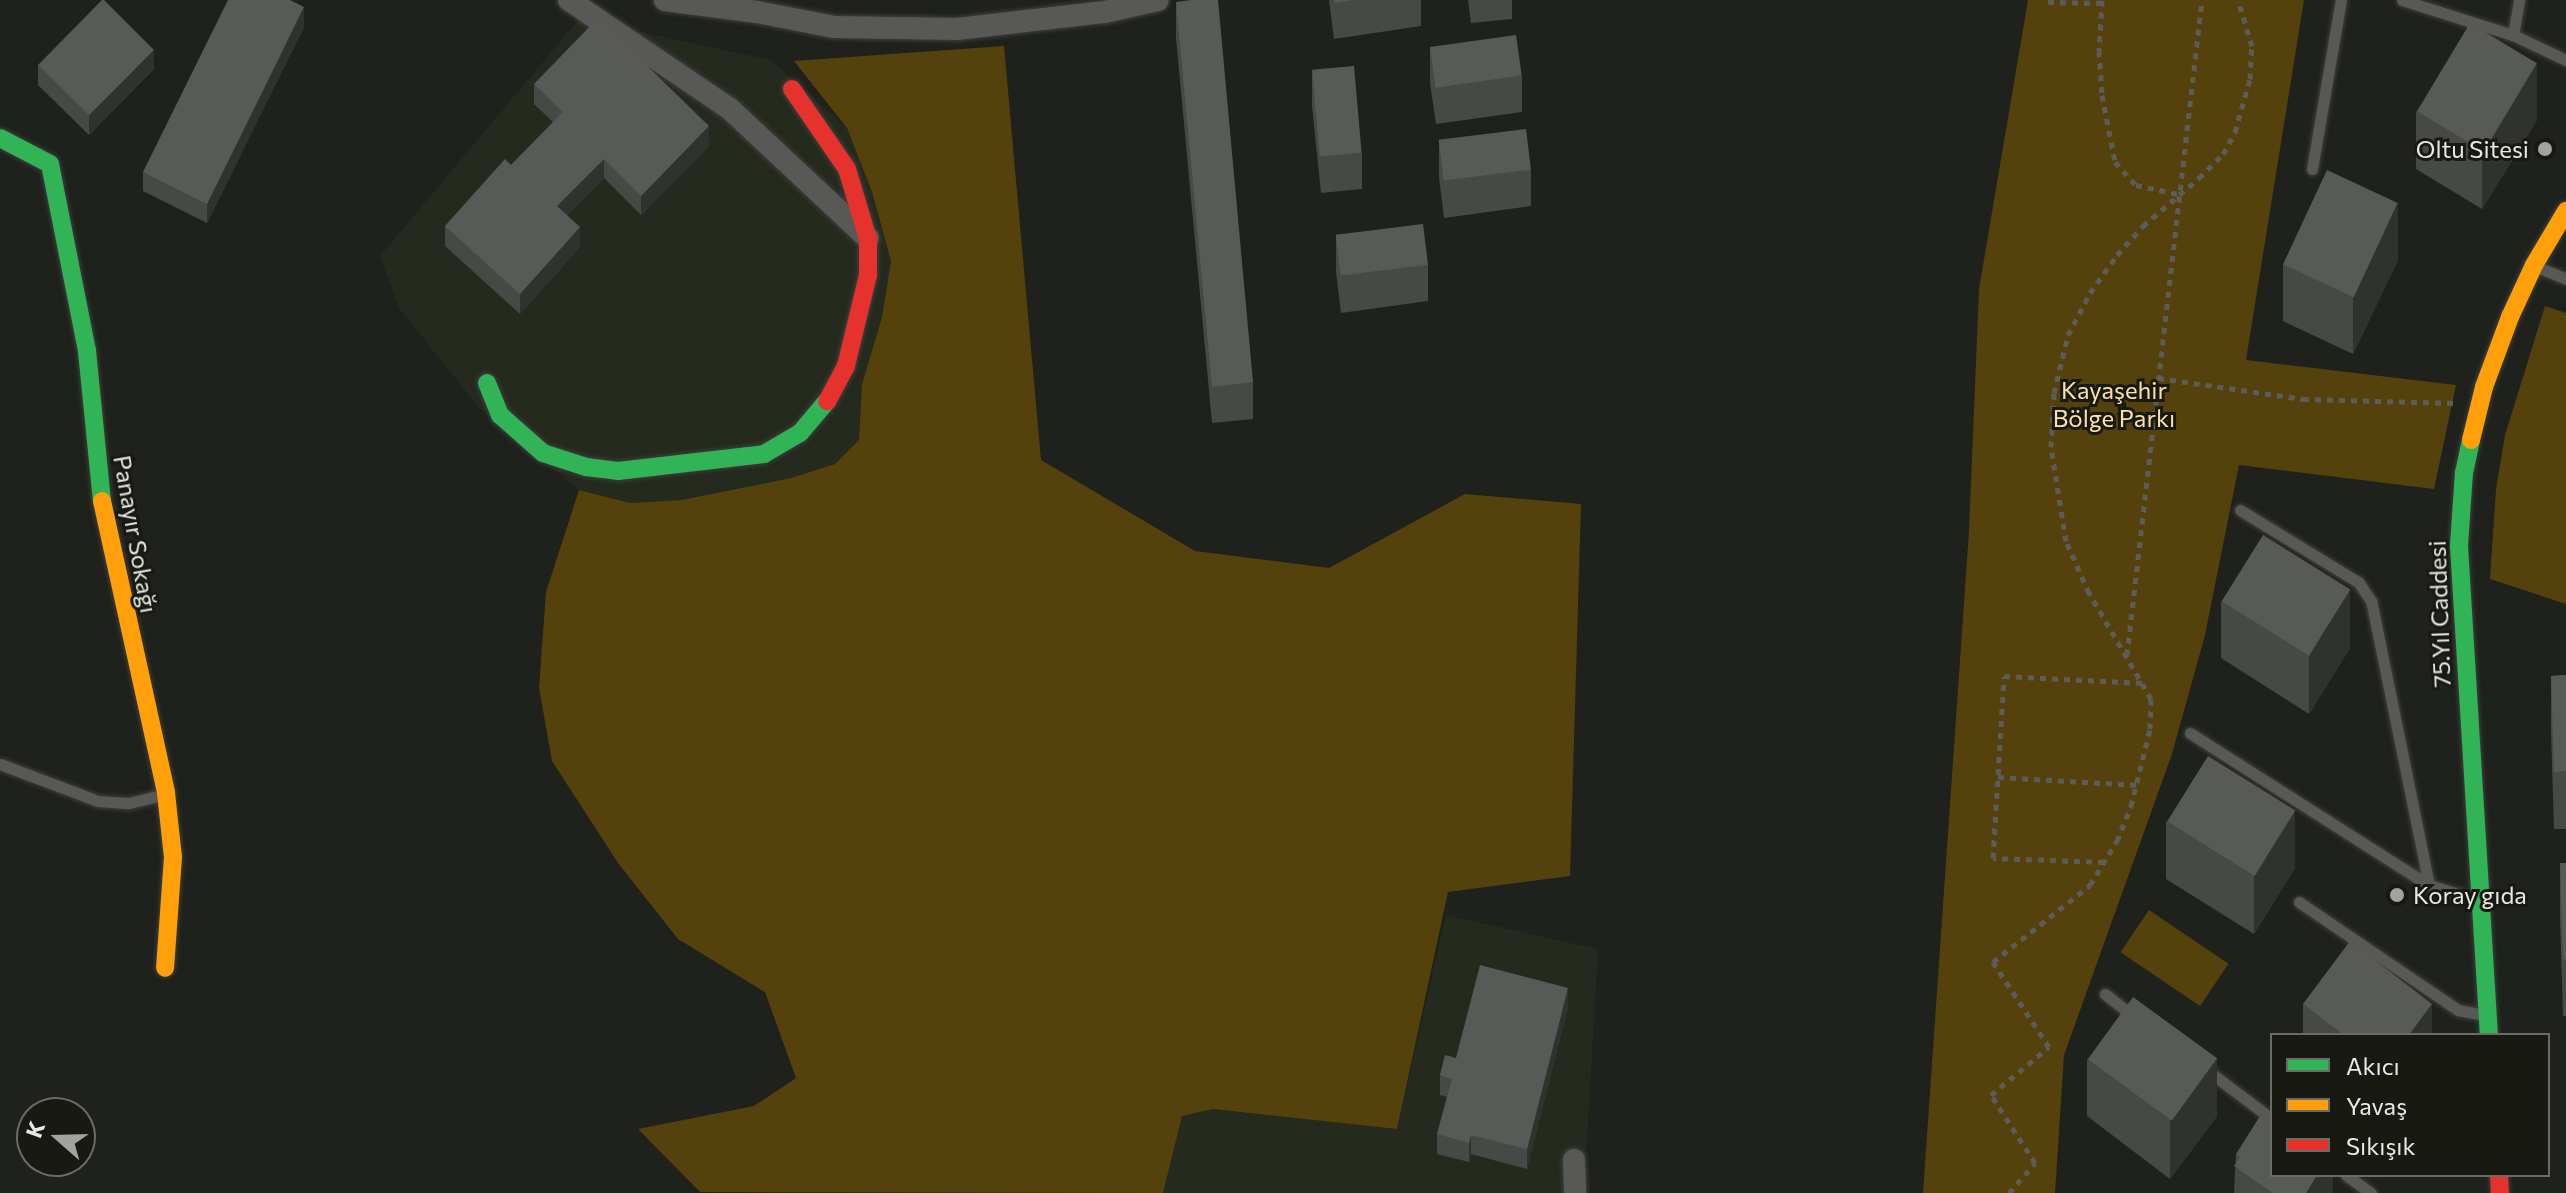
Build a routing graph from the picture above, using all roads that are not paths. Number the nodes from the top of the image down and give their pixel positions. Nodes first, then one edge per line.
1 (569, 0) edge
2 (665, 0) edge
3 (1158, 0) edge
4 (2341, 0) edge
5 (2402, 0) edge
6 (2519, 0) edge
7 (2513, 35) junction
8 (2566, 60) edge
9 (792, 89) dead end
10 (0, 138) edge
11 (2312, 169) dead end
12 (2566, 211) edge
13 (868, 239) junction
14 (2534, 265) junction
15 (2566, 279) edge
16 (487, 383) dead end
17 (2240, 510) dead end
18 (2190, 733) dead end
19 (0, 764) edge
20 (166, 793) junction
21 (2429, 885) junction
22 (2480, 900) junction
23 (2299, 902) dead end
24 (165, 968) dead end
25 (2105, 994) dead end
26 (2488, 1014) junction
27 (2152, 1030) edge
28 (2489, 1033) edge
29 (2200, 1066) edge
30 (2270, 1118) edge
31 (1574, 1160) dead end
32 (2349, 1177) edge
33 (1575, 1193) edge
34 (2371, 1193) edge

1 - 13 street
2 - 3 street
4 - 11 lane
5 - 7 lane
6 - 7 lane
7 - 8 lane
9 - 13 street
10 - 20 street, Panayır Sokağı
12 - 14 street, 75.Yıl Caddesi
13 - 16 street
14 - 15 lane
14 - 22 street, 75.Yıl Caddesi
17 - 21 lane
18 - 21 lane
19 - 20 lane
20 - 24 street, Panayır Sokağı
21 - 22 lane
22 - 26 street, 75.Yıl Caddesi
23 - 26 lane
25 - 27 lane
26 - 28 street, 75.Yıl Caddesi
29 - 30 lane
31 - 33 street
32 - 34 lane

